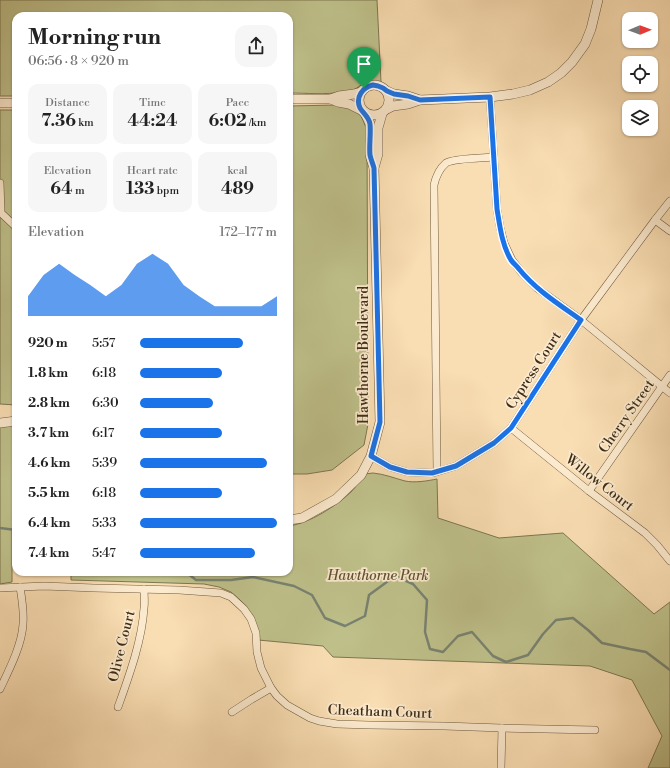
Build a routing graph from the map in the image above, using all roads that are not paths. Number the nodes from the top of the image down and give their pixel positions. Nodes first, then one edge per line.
1 (598, 0) edge
2 (387, 91) junction
3 (361, 92) junction
4 (490, 97) junction
5 (331, 99) junction
6 (293, 100) edge
7 (420, 100) junction
8 (0, 103) edge
9 (12, 103) edge
10 (384, 111) junction
11 (364, 112) junction
12 (494, 157) junction
13 (374, 168) junction
14 (0, 182) edge
15 (670, 201) edge
16 (655, 220) junction
17 (12, 224) edge
18 (670, 231) edge
19 (581, 320) junction
20 (670, 375) edge
21 (662, 387) junction
22 (670, 393) edge
23 (12, 422) edge
24 (0, 423) edge
25 (511, 428) junction
26 (371, 456) junction
27 (437, 471) junction
28 (589, 491) junction
29 (293, 519) edge
30 (670, 561) edge
31 (20, 587) junction
32 (0, 588) edge
33 (144, 589) junction
34 (271, 688) junction
35 (0, 689) edge
36 (118, 707) dead end
37 (232, 712) dead end
38 (502, 728) junction
39 (595, 730) dead end
40 (501, 768) edge

1 - 4 street
2 - 3 street
2 - 7 street
2 - 10 street
3 - 5 street
3 - 11 street
4 - 7 street
4 - 12 street
5 - 6 street
5 - 11 street
7 - 10 street
8 - 9 street
10 - 11 street
10 - 13 street, Hawthorne Boulevard
11 - 13 street, Hawthorne Boulevard
12 - 19 street
12 - 27 street
13 - 26 street, Hawthorne Boulevard
14 - 17 street
15 - 16 street, Cypress Court
16 - 18 street
16 - 19 street, Cypress Court
19 - 21 street
19 - 25 street, Cypress Court
20 - 21 street, Cherry Street
21 - 22 street
21 - 28 street, Cherry Street
23 - 24 street
25 - 27 street, Cypress Court
25 - 28 street, Willow Court
26 - 27 street, Cypress Court
26 - 29 street, Hawthorne Boulevard
28 - 30 street, Willow Court
31 - 32 street, Cheatham Court
31 - 33 street, Cheatham Court
31 - 35 street
33 - 34 street, Cheatham Court
33 - 36 street, Olive Court
34 - 37 street
34 - 38 street, Cheatham Court
38 - 39 street, Cheatham Court
38 - 40 street

